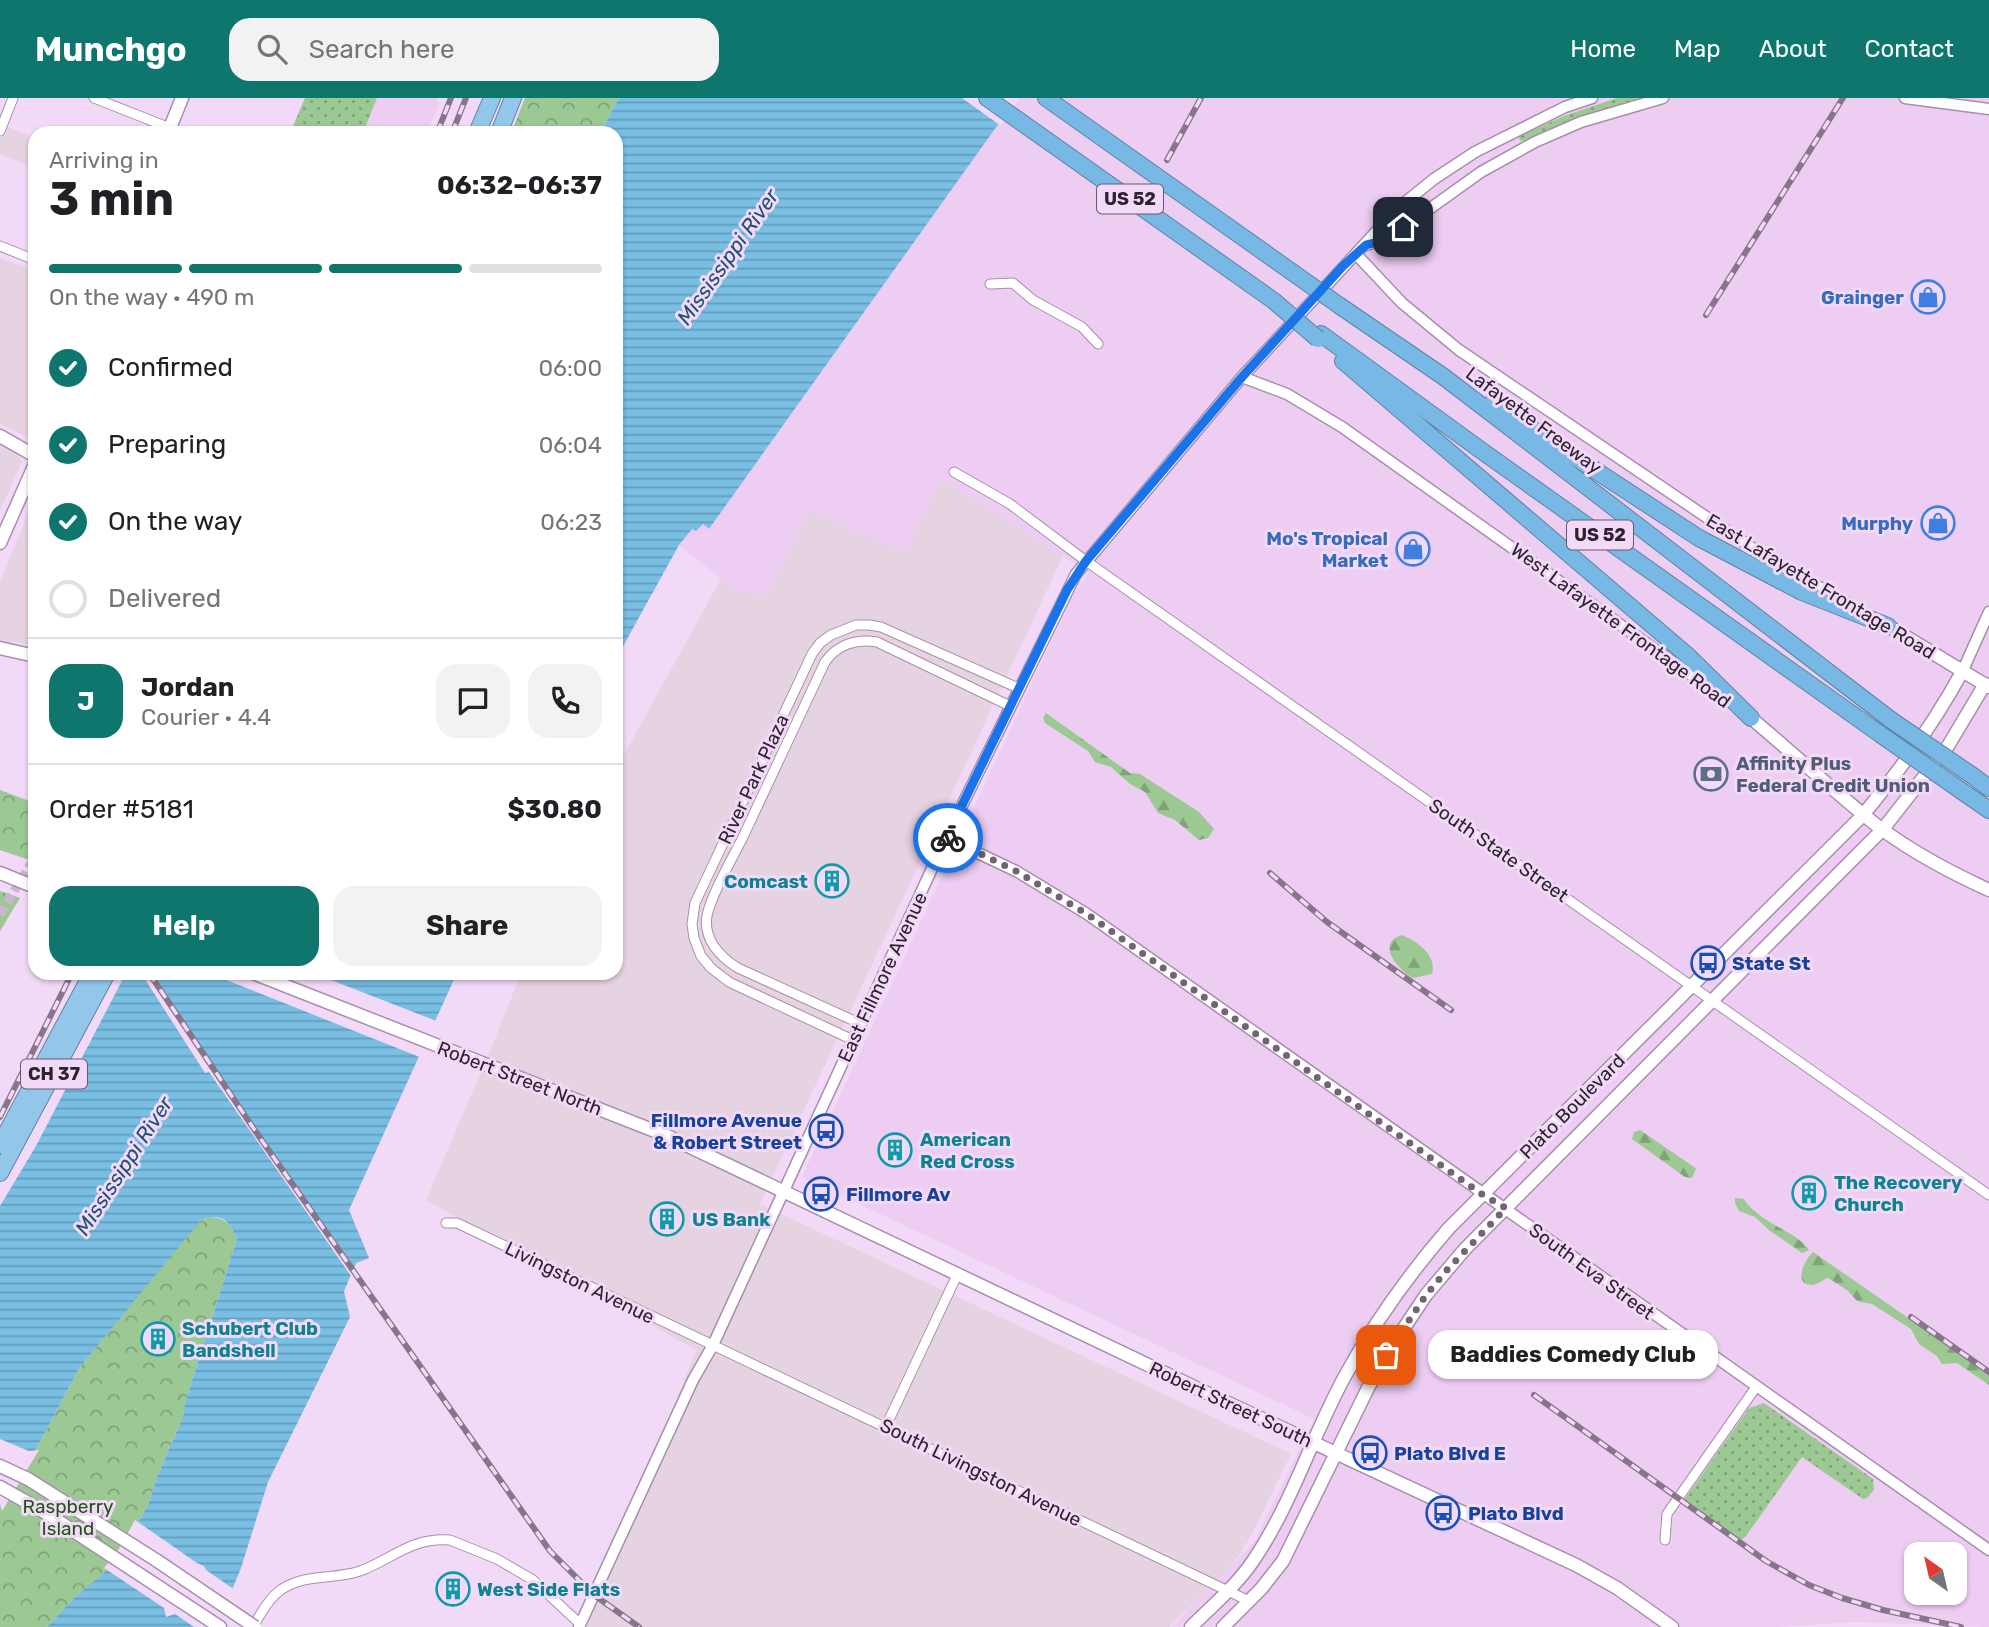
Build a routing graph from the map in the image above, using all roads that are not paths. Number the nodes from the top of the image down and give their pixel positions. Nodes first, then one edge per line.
1 (13, 98) edge
2 (94, 98) edge
3 (182, 98) edge
4 (492, 98) edge
5 (513, 98) edge
6 (987, 98) edge
7 (1046, 98) edge
8 (1592, 98) edge
9 (1663, 98) edge
10 (1905, 98) edge
11 (1989, 110) edge
12 (158, 126) edge
13 (171, 126) edge
14 (480, 126) edge
15 (502, 126) edge
16 (0, 131) edge
17 (1366, 245) junction
18 (0, 246) edge
19 (1356, 254) junction
20 (28, 257) edge
21 (990, 285) dead end
22 (1320, 336) junction
23 (1098, 344) dead end
24 (1242, 377) junction
25 (1444, 377) junction
26 (0, 436) edge
27 (28, 452) edge
28 (954, 472) dead end
29 (28, 480) edge
30 (0, 542) edge
31 (1086, 561) junction
32 (1989, 612) edge
33 (1888, 626) junction
34 (0, 648) edge
35 (28, 654) edge
36 (1964, 670) junction
37 (1988, 682) edge
38 (1018, 688) junction
39 (1010, 706) junction
40 (1751, 718) junction
41 (1983, 784) edge
42 (1989, 812) edge
43 (1863, 815) junction
44 (1883, 829) junction
45 (946, 838) junction
46 (0, 873) edge
47 (28, 884) edge
48 (1989, 890) edge
49 (88, 980) edge
50 (103, 980) edge
51 (271, 980) edge
52 (1691, 986) junction
53 (1713, 1001) junction
54 (861, 1024) junction
55 (853, 1040) junction
56 (0, 1144) edge
57 (0, 1173) edge
58 (784, 1191) junction
59 (1483, 1195) junction
60 (1989, 1195) edge
61 (1506, 1208) junction
62 (446, 1223) dead end
63 (958, 1273) junction
64 (713, 1345) junction
65 (1756, 1387) junction
66 (886, 1426) junction
67 (1313, 1443) junction
68 (1336, 1453) junction
69 (0, 1466) edge
70 (0, 1488) edge
71 (1665, 1540) dead end
72 (1989, 1550) edge
73 (1228, 1591) junction
74 (1249, 1601) junction
75 (580, 1626) edge
76 (220, 1627) edge
77 (254, 1627) edge
78 (1191, 1627) edge
79 (1223, 1627) edge
80 (1672, 1627) edge

1 - 16 street
2 - 12 street
3 - 13 main road
4 - 14 highway
5 - 15 highway
6 - 22 highway, US 52, bridge
7 - 25 highway, Lafayette Freeway / US 52, bridge
8 - 17 street, East Fillmore Avenue
9 - 17 street, East Fillmore Avenue
10 - 11 street
17 - 19 street, East Fillmore Avenue
18 - 20 street
19 - 24 street, East Fillmore Avenue
19 - 33 street, East Lafayette Frontage Road
21 - 23 street
22 - 40 highway
22 - 42 highway, US 52, bridge
24 - 31 street, East Fillmore Avenue
24 - 40 street, West Lafayette Frontage Road
25 - 33 highway
25 - 41 highway, Lafayette Freeway / US 52, bridge
26 - 27 main road
28 - 31 street, South State Street
29 - 30 main road
31 - 38 street, East Fillmore Avenue
31 - 52 street, South State Street
32 - 36 street, Plato Boulevard
33 - 36 main road, East Lafayette Frontage Road
34 - 35 main road
36 - 37 main road, East Lafayette Frontage Road
36 - 43 main road, Plato Boulevard
37 - 44 main road, Plato Boulevard
38 - 39 street, East Fillmore Avenue
38 - 55 street, River Park Plaza
39 - 45 street, East Fillmore Avenue
39 - 54 street, River Park Plaza
40 - 43 main road, West Lafayette Frontage Road
43 - 44 main road, West Lafayette Frontage Road
43 - 52 main road, Plato Boulevard
44 - 48 main road, West Lafayette Frontage Road
44 - 53 main road, Plato Boulevard
45 - 54 street, East Fillmore Avenue
45 - 59 street, South Eva Street
46 - 47 main road
49 - 56 highway, CH 37
50 - 57 highway, CH 37
51 - 58 main road, Robert Street North
52 - 53 street, South State Street
52 - 59 main road, Plato Boulevard
53 - 60 street, South State Street
53 - 61 main road, Plato Boulevard
54 - 55 street, East Fillmore Avenue
55 - 58 street, East Fillmore Avenue
58 - 63 main road, Robert Street South
58 - 64 street, East Fillmore Avenue
59 - 61 street, South Eva Street
59 - 67 main road, Plato Boulevard
61 - 65 street, South Eva Street
61 - 68 main road, Plato Boulevard
62 - 64 street, Livingston Avenue
63 - 66 street
63 - 67 main road, Robert Street South
64 - 66 street, South Livingston Avenue
64 - 75 street, East Fillmore Avenue
65 - 71 street
65 - 72 street, South Eva Street
66 - 73 street, South Livingston Avenue
67 - 68 main road, Robert Street South
67 - 73 main road, Plato Boulevard
68 - 74 main road, Plato Boulevard
68 - 80 main road, Robert Street South
69 - 77 main road, bridge
70 - 76 main road
73 - 74 street, South Livingston Avenue
73 - 78 main road, Plato Boulevard
74 - 79 main road, Plato Boulevard
75 - 77 street

